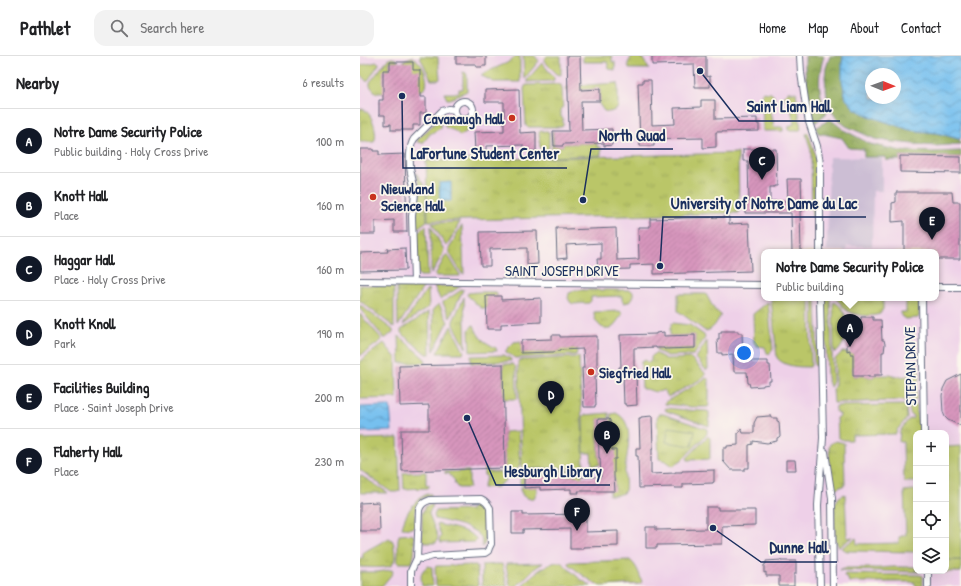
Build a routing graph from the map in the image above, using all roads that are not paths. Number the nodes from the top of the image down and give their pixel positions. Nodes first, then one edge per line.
1 (800, 56) edge
2 (454, 110) dead end
3 (820, 249) edge
4 (360, 281) edge
5 (414, 282) junction
6 (761, 285) edge
7 (939, 287) edge
8 (961, 287) edge
9 (820, 301) edge
10 (922, 301) edge
11 (924, 430) edge
12 (823, 438) junction
13 (417, 558) junction
14 (928, 574) edge
15 (411, 586) edge
16 (820, 586) edge
17 (832, 586) edge
18 (928, 586) edge

1 - 3 street
2 - 5 street
4 - 5 street, SAINT JOSEPH DRIVE
5 - 6 street, SAINT JOSEPH DRIVE
7 - 8 street
9 - 12 street
10 - 11 street, STEPAN DRIVE
12 - 16 street
12 - 17 street
13 - 13 street
13 - 15 street
14 - 18 street

